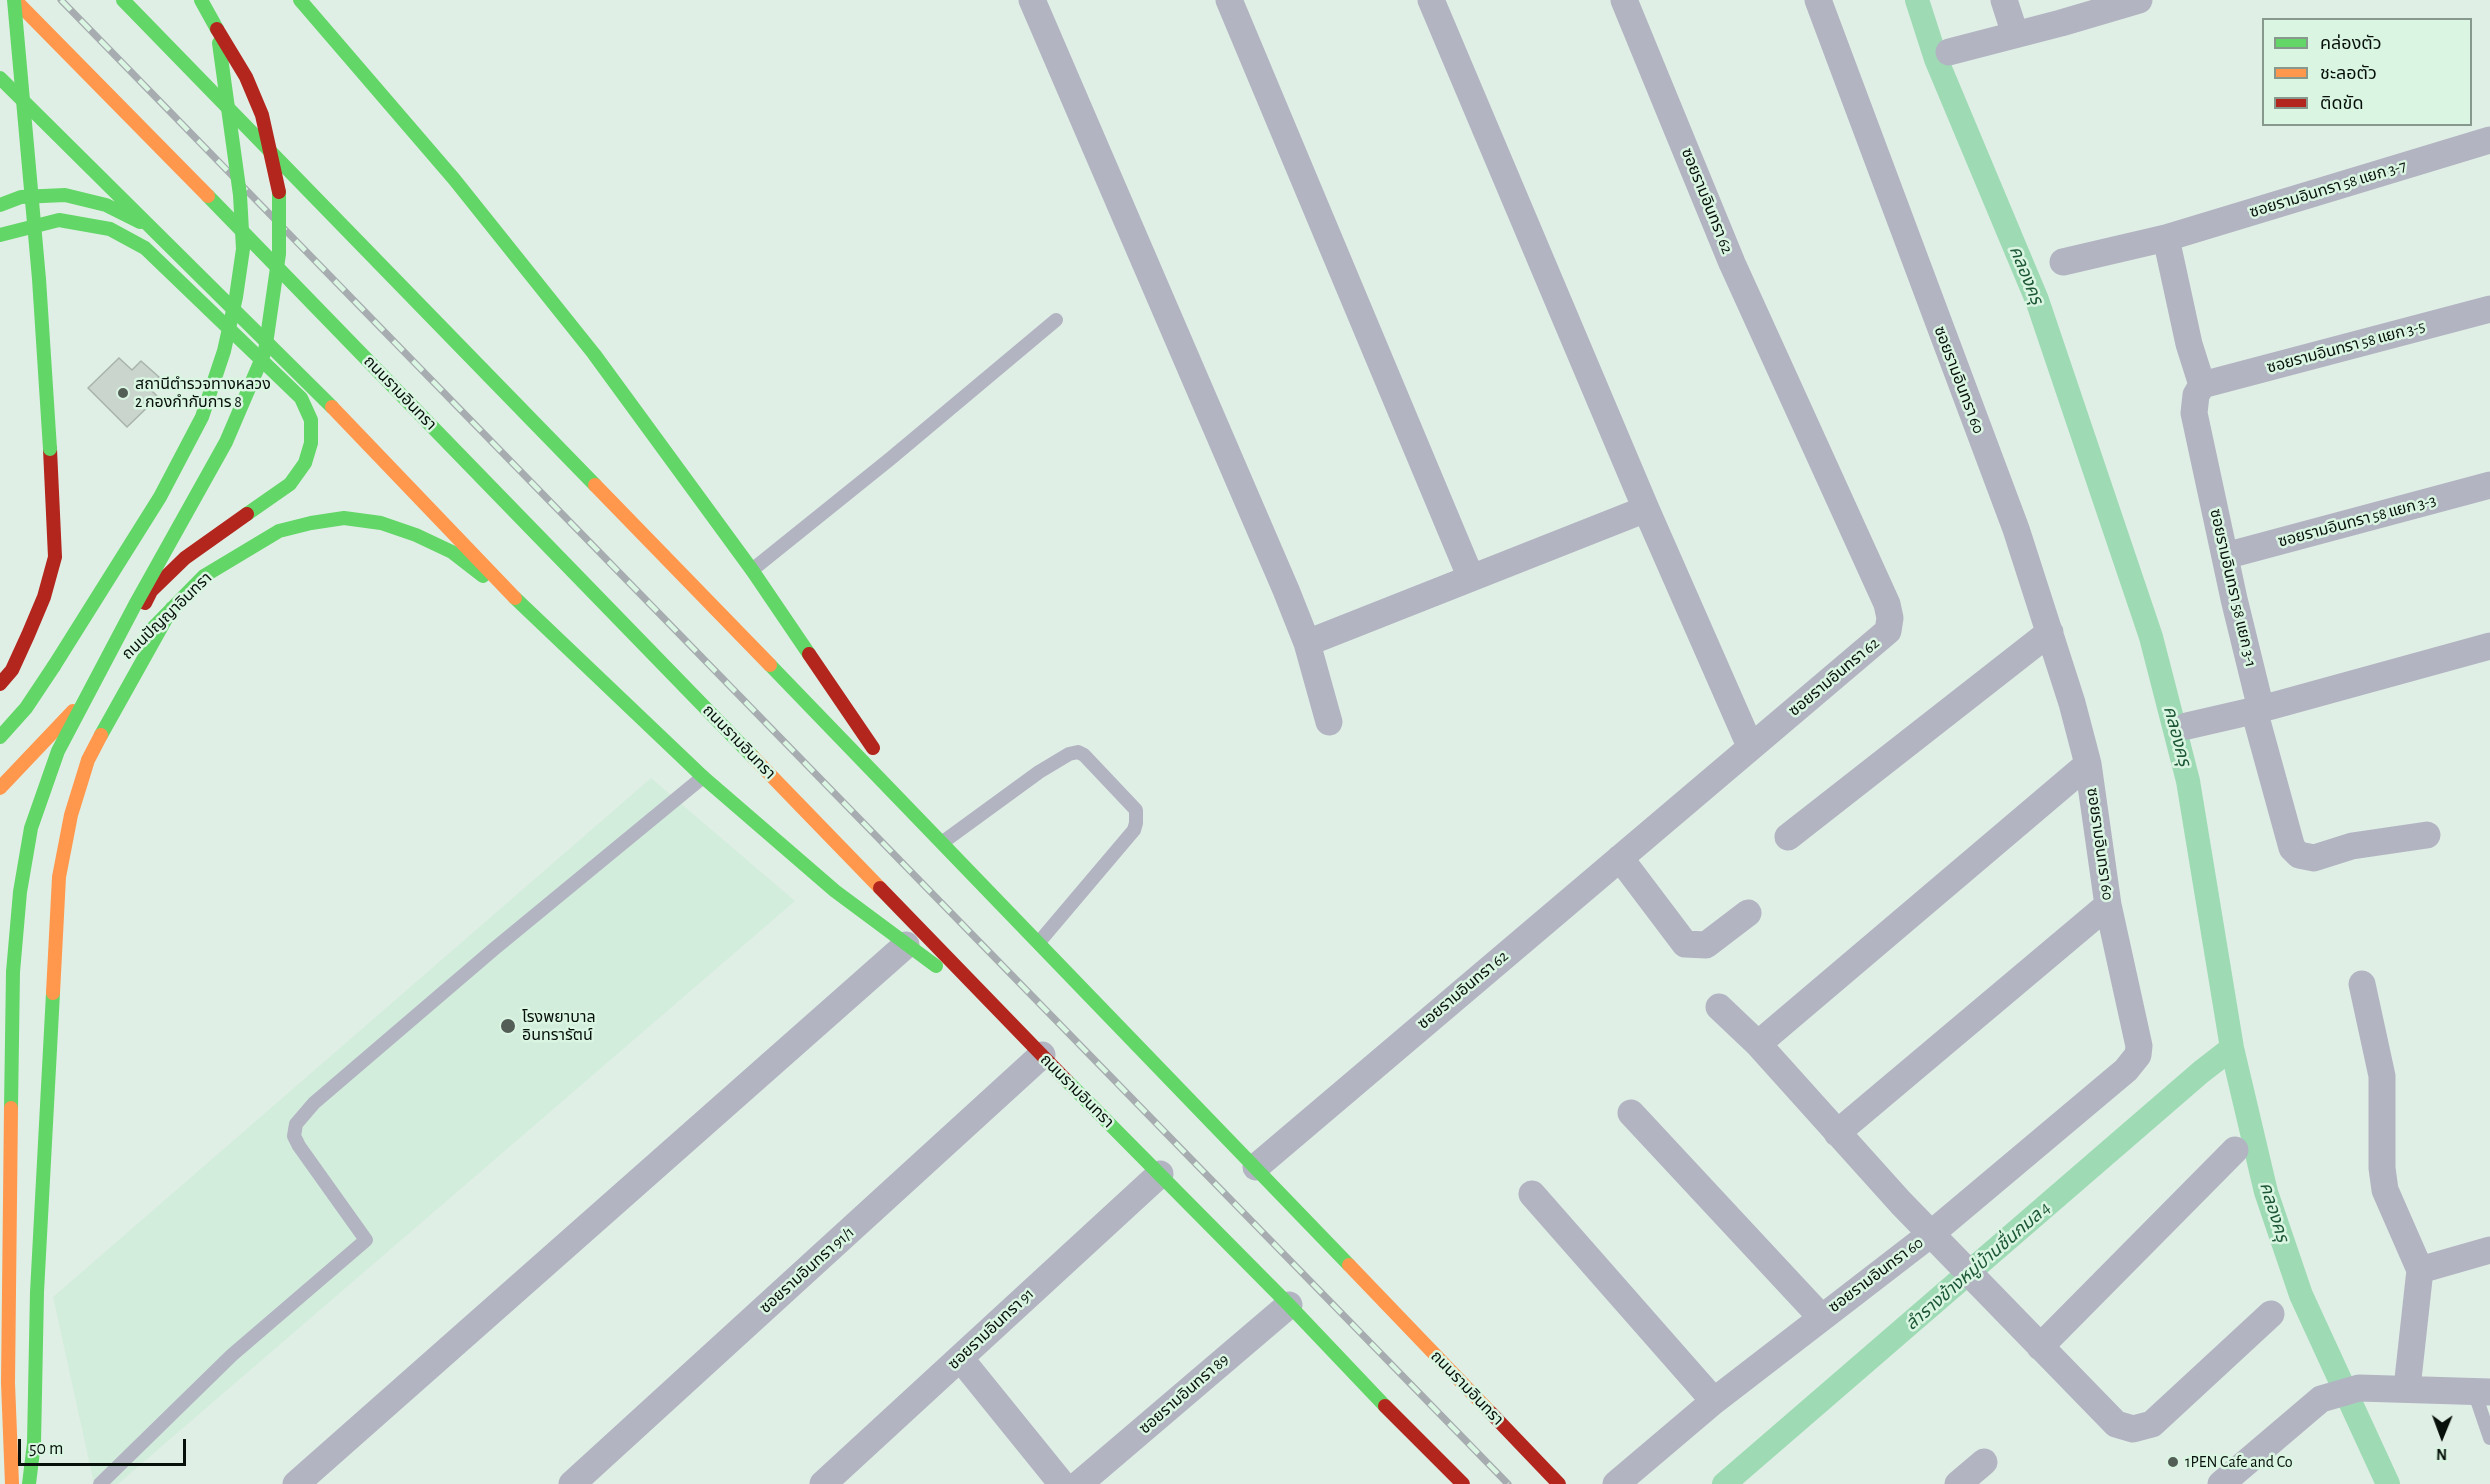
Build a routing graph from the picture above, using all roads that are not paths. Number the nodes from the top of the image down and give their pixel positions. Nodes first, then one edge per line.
1 (14, 0) edge
2 (123, 0) edge
3 (201, 0) edge
4 (300, 0) edge
5 (1032, 0) edge
6 (1229, 0) edge
7 (1431, 0) edge
8 (1624, 0) edge
9 (1818, 0) edge
10 (2004, 0) edge
11 (2139, 0) edge
12 (217, 29) junction
13 (2015, 34) junction
14 (1949, 52) dead end
15 (0, 78) edge
16 (2490, 140) edge
17 (0, 205) edge
18 (153, 228) junction
19 (0, 235) edge
20 (2166, 238) junction
21 (2063, 262) dead end
22 (2490, 309) edge
23 (1056, 320) dead end
24 (2202, 385) junction
25 (2490, 485) edge
26 (1646, 509) junction
27 (2225, 556) junction
28 (752, 570) junction
29 (1471, 578) junction
30 (172, 608) junction
31 (529, 612) junction
32 (2050, 632) junction
33 (1307, 643) junction
34 (2490, 646) edge
35 (106, 677) junction
36 (0, 684) edge
37 (2257, 710) junction
38 (1329, 722) dead end
39 (2187, 726) dead end
40 (0, 737) edge
41 (1750, 746) junction
42 (2088, 764) junction
43 (702, 777) junction
44 (0, 788) edge
45 (915, 813) junction
46 (2427, 835) dead end
47 (1788, 837) dead end
48 (943, 842) junction
49 (1620, 858) junction
50 (2108, 905) junction
51 (1748, 913) dead end
52 (1040, 942) junction
53 (906, 945) junction
54 (2362, 984) dead end
55 (1719, 1007) dead end
56 (1005, 1016) junction
57 (1758, 1044) junction
58 (1042, 1055) junction
59 (1631, 1113) dead end
60 (1837, 1133) junction
61 (2235, 1150) dead end
62 (1256, 1167) junction
63 (1160, 1174) junction
64 (1533, 1194) dead end
65 (1932, 1233) junction
66 (2490, 1250) edge
67 (2420, 1270) junction
68 (1289, 1305) junction
69 (2271, 1314) dead end
70 (1821, 1317) junction
71 (2040, 1347) junction
72 (960, 1358) junction
73 (2407, 1388) junction
74 (2482, 1392) edge
75 (1714, 1401) junction
76 (2490, 1438) edge
77 (1984, 1462) dead end
78 (12, 1484) edge
79 (29, 1484) edge
80 (100, 1484) edge
81 (296, 1484) edge
82 (572, 1484) edge
83 (823, 1484) edge
84 (1062, 1484) edge
85 (1079, 1484) edge
86 (1463, 1484) edge
87 (1559, 1484) edge
88 (1616, 1484) edge
89 (1958, 1484) edge
90 (2221, 1484) edge

1 - 36 main road, bridge
1 - 56 main road, ถนนรามอินทรา
2 - 45 main road, ถนนรามอินทรา
3 - 12 main road
4 - 28 main road
5 - 33 street
6 - 29 street
7 - 26 street
8 - 41 street, ซอยรามอินทรา 62
9 - 32 street, ซอยรามอินทรา 60
10 - 13 street
11 - 13 street
12 - 40 main road, bridge
12 - 78 main road, bridge
13 - 14 street
15 - 18 main road
16 - 20 street, ซอยรามอินทรา 58 แยก 3-7
17 - 18 main road
18 - 31 main road
19 - 35 main road
20 - 21 street, ซอยรามอินทรา 58 แยก 3-7
20 - 24 street
22 - 24 street, ซอยรามอินทรา 58 แยก 3-5
23 - 28 lane
24 - 27 street, ซอยรามอินทรา 58 แยก 3-1
25 - 27 street, ซอยรามอินทรา 58 แยก 3-3
26 - 29 street
26 - 41 street
27 - 37 street, ซอยรามอินทรา 58 แยก 3-1
28 - 45 main road
29 - 33 street
30 - 31 main road, ถนนปัญญาอินทรา
30 - 35 main road, ถนนปัญญาอินทรา
30 - 79 main road
31 - 43 main road
32 - 42 street, ซอยรามอินทรา 60
32 - 47 street
33 - 38 street
34 - 37 street
35 - 44 main road, ถนนปัญญาอินทรา
37 - 39 street
37 - 46 street, ซอยรามอินทรา 58 แยก 3-1
41 - 49 street, ซอยรามอินทรา 62
42 - 50 street, ซอยรามอินทรา 60
42 - 57 street
43 - 53 main road
43 - 80 lane
45 - 48 main road, ถนนรามอินทรา
48 - 52 main road, ถนนรามอินทรา
48 - 52 lane
49 - 51 street
49 - 62 street, ซอยรามอินทรา 62
50 - 60 street
50 - 65 street, ซอยรามอินทรา 60
52 - 62 main road, ถนนรามอินทรา
53 - 56 main road
53 - 81 street
54 - 67 street
55 - 57 street
56 - 58 main road, ถนนรามอินทรา
57 - 60 street
58 - 63 main road, ถนนรามอินทรา
58 - 82 street, ซอยรามอินทรา 91/1
59 - 70 street
60 - 65 street
61 - 71 street
62 - 87 main road, ถนนรามอินทรา
63 - 68 main road, ถนนรามอินทรา
63 - 72 street, ซอยรามอินทรา 91
64 - 75 street
65 - 70 street, ซอยรามอินทรา 60
65 - 71 street
66 - 67 street
67 - 73 street
68 - 85 street, ซอยรามอินทรา 89
68 - 86 main road, ถนนรามอินทรา
69 - 71 street
70 - 75 street, ซอยรามอินทรา 60
72 - 83 street, ซอยรามอินทรา 91
72 - 84 street
73 - 74 street
73 - 90 street
74 - 76 lane
75 - 88 street, ซอยรามอินทรา 60
77 - 89 street

